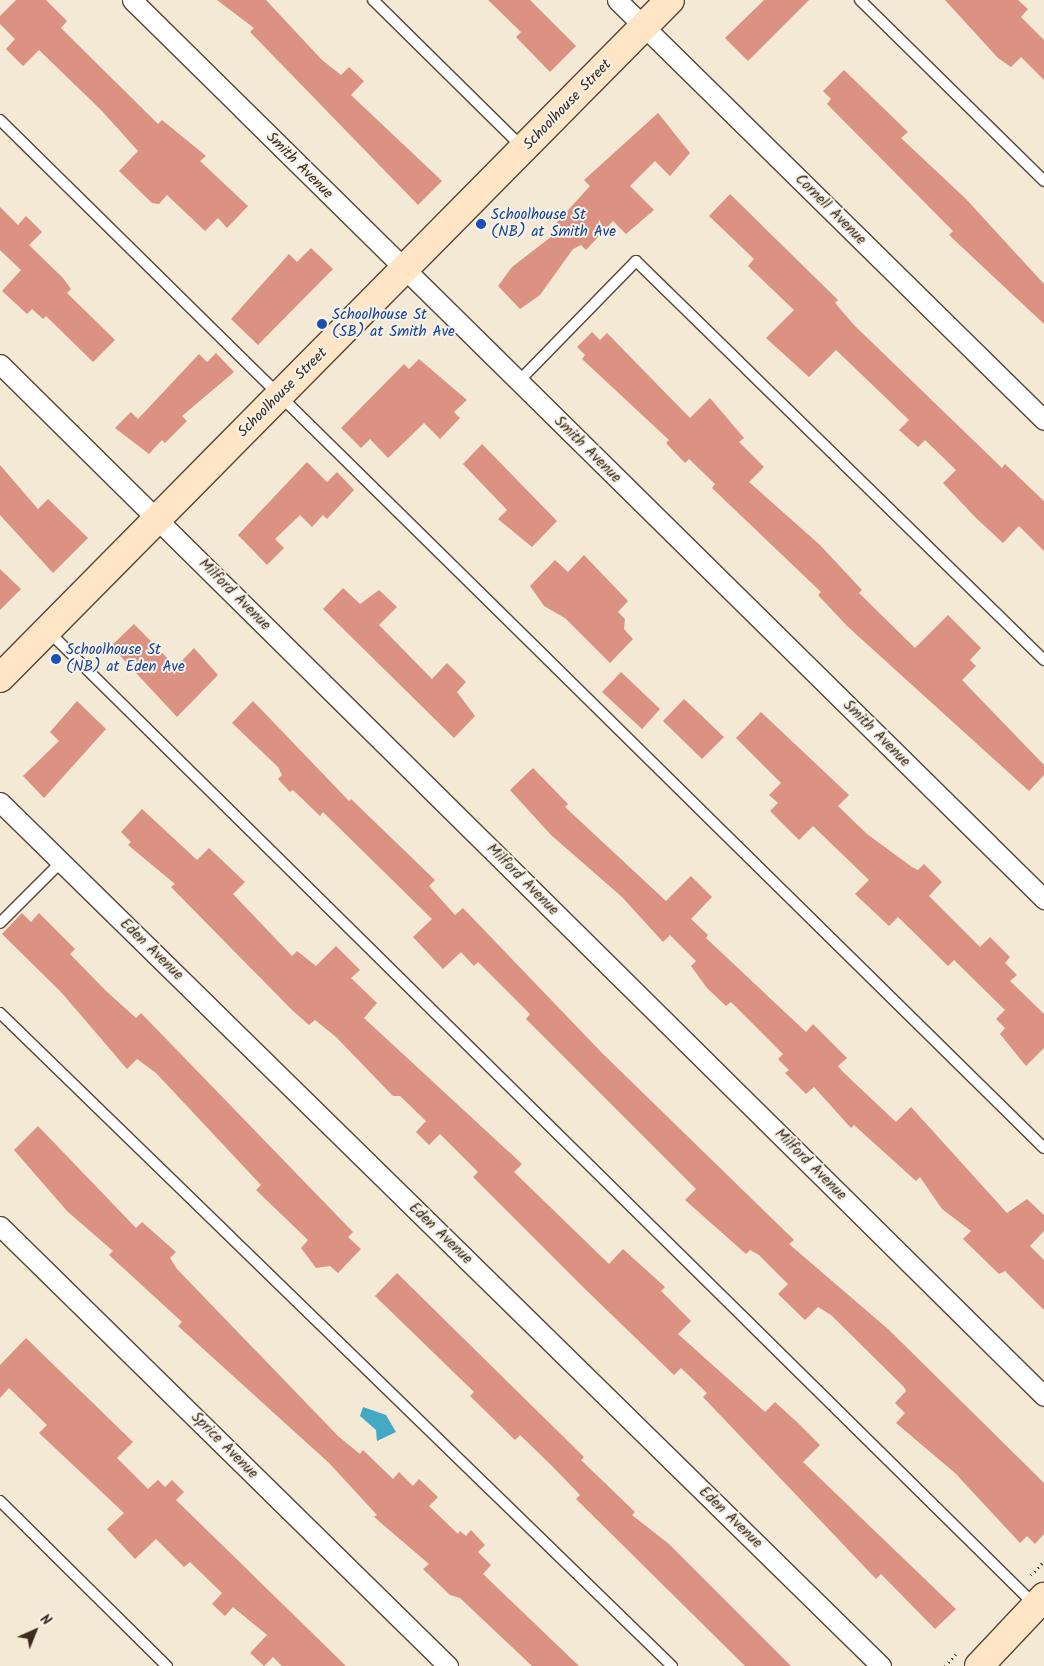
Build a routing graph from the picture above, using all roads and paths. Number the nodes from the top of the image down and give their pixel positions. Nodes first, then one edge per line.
1 (132, 0) edge
2 (373, 0) edge
3 (617, 0) edge
4 (670, 0) edge
5 (860, 0) edge
6 (644, 26) junction
7 (0, 120) edge
8 (525, 150) junction
9 (1044, 181) edge
10 (406, 270) junction
11 (0, 364) edge
12 (518, 382) junction
13 (280, 394) junction
14 (1044, 420) edge
15 (159, 520) junction
16 (48, 631) junction
17 (1044, 660) edge
18 (0, 678) edge
19 (0, 802) edge
20 (61, 862) junction
21 (1044, 899) edge
22 (0, 923) edge
23 (0, 1013) edge
24 (1044, 1148) edge
25 (0, 1226) edge
26 (1044, 1396) edge
27 (0, 1501) edge
28 (1040, 1601) edge
29 (167, 1666) edge
30 (448, 1666) edge
31 (672, 1666) edge
32 (881, 1666) edge
33 (979, 1666) edge

1 - 10 street, Smith Avenue
2 - 8 lane
3 - 6 street, Cornell Avenue
4 - 6 street, Schoolhouse Street
5 - 9 lane
6 - 8 street, Schoolhouse Street
6 - 14 street, Cornell Avenue
7 - 13 lane
8 - 10 street, Schoolhouse Street
10 - 12 street, Smith Avenue
10 - 13 street, Schoolhouse Street
11 - 15 street, Milford Avenue
12 - 17 lane
12 - 21 street, Smith Avenue
13 - 15 street, Schoolhouse Street
13 - 24 lane
15 - 16 street, Schoolhouse Street
15 - 26 street, Milford Avenue
16 - 18 street, Schoolhouse Street
16 - 28 lane
19 - 20 street, Eden Avenue
20 - 22 lane
20 - 32 street, Eden Avenue
23 - 31 lane
25 - 30 street, Sprice Avenue
27 - 29 lane
28 - 33 street

